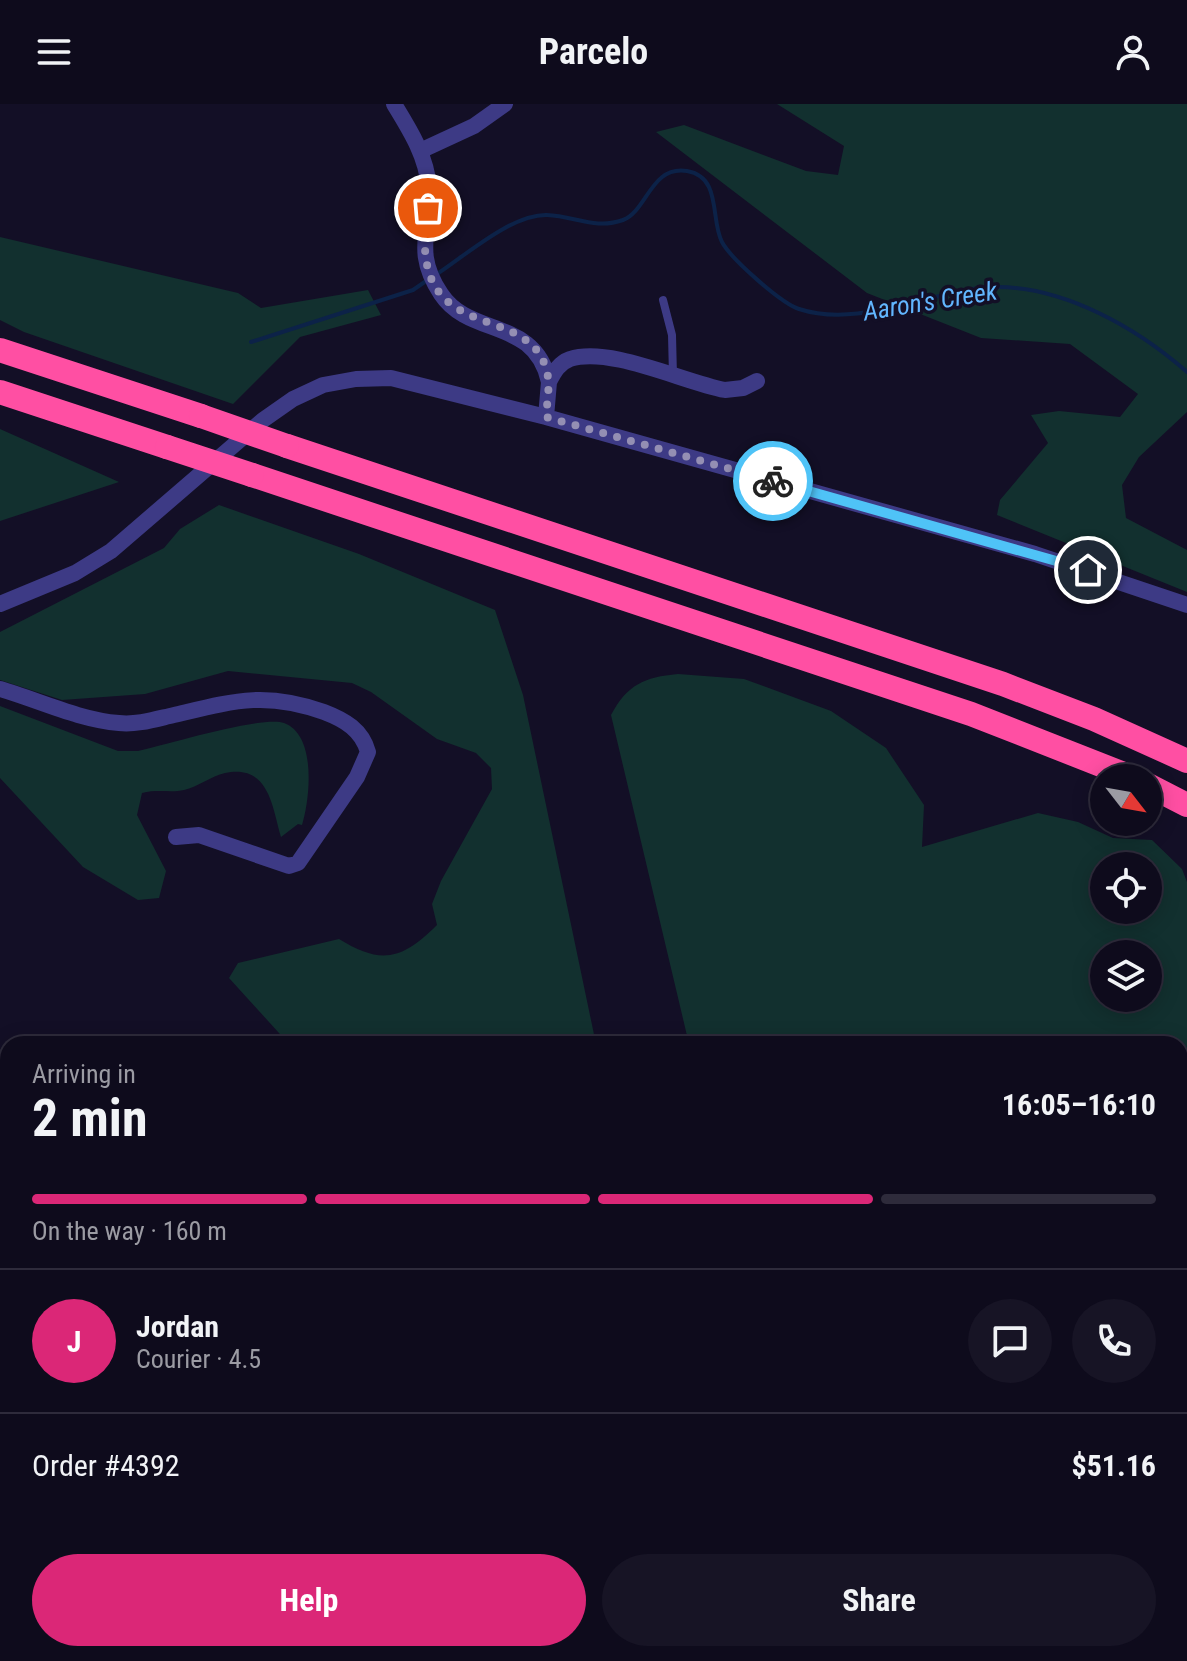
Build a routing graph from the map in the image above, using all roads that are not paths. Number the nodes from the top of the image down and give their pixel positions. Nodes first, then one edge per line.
1 (394, 104) edge
2 (505, 104) edge
3 (420, 151) junction
4 (663, 300) dead end
5 (0, 350) edge
6 (673, 376) junction
7 (757, 381) dead end
8 (549, 382) junction
9 (0, 392) edge
10 (546, 417) junction
11 (0, 604) edge
12 (1187, 605) edge
13 (0, 689) edge
14 (1187, 761) edge
15 (1098, 764) edge
16 (1162, 792) edge
17 (1187, 805) edge
18 (176, 837) dead end

1 - 3 street
2 - 3 street
3 - 8 street
4 - 6 lane
5 - 14 highway, bridge
6 - 7 street
6 - 8 street
8 - 10 street
9 - 15 highway, bridge
10 - 11 street
10 - 12 street
13 - 18 street
16 - 17 highway

